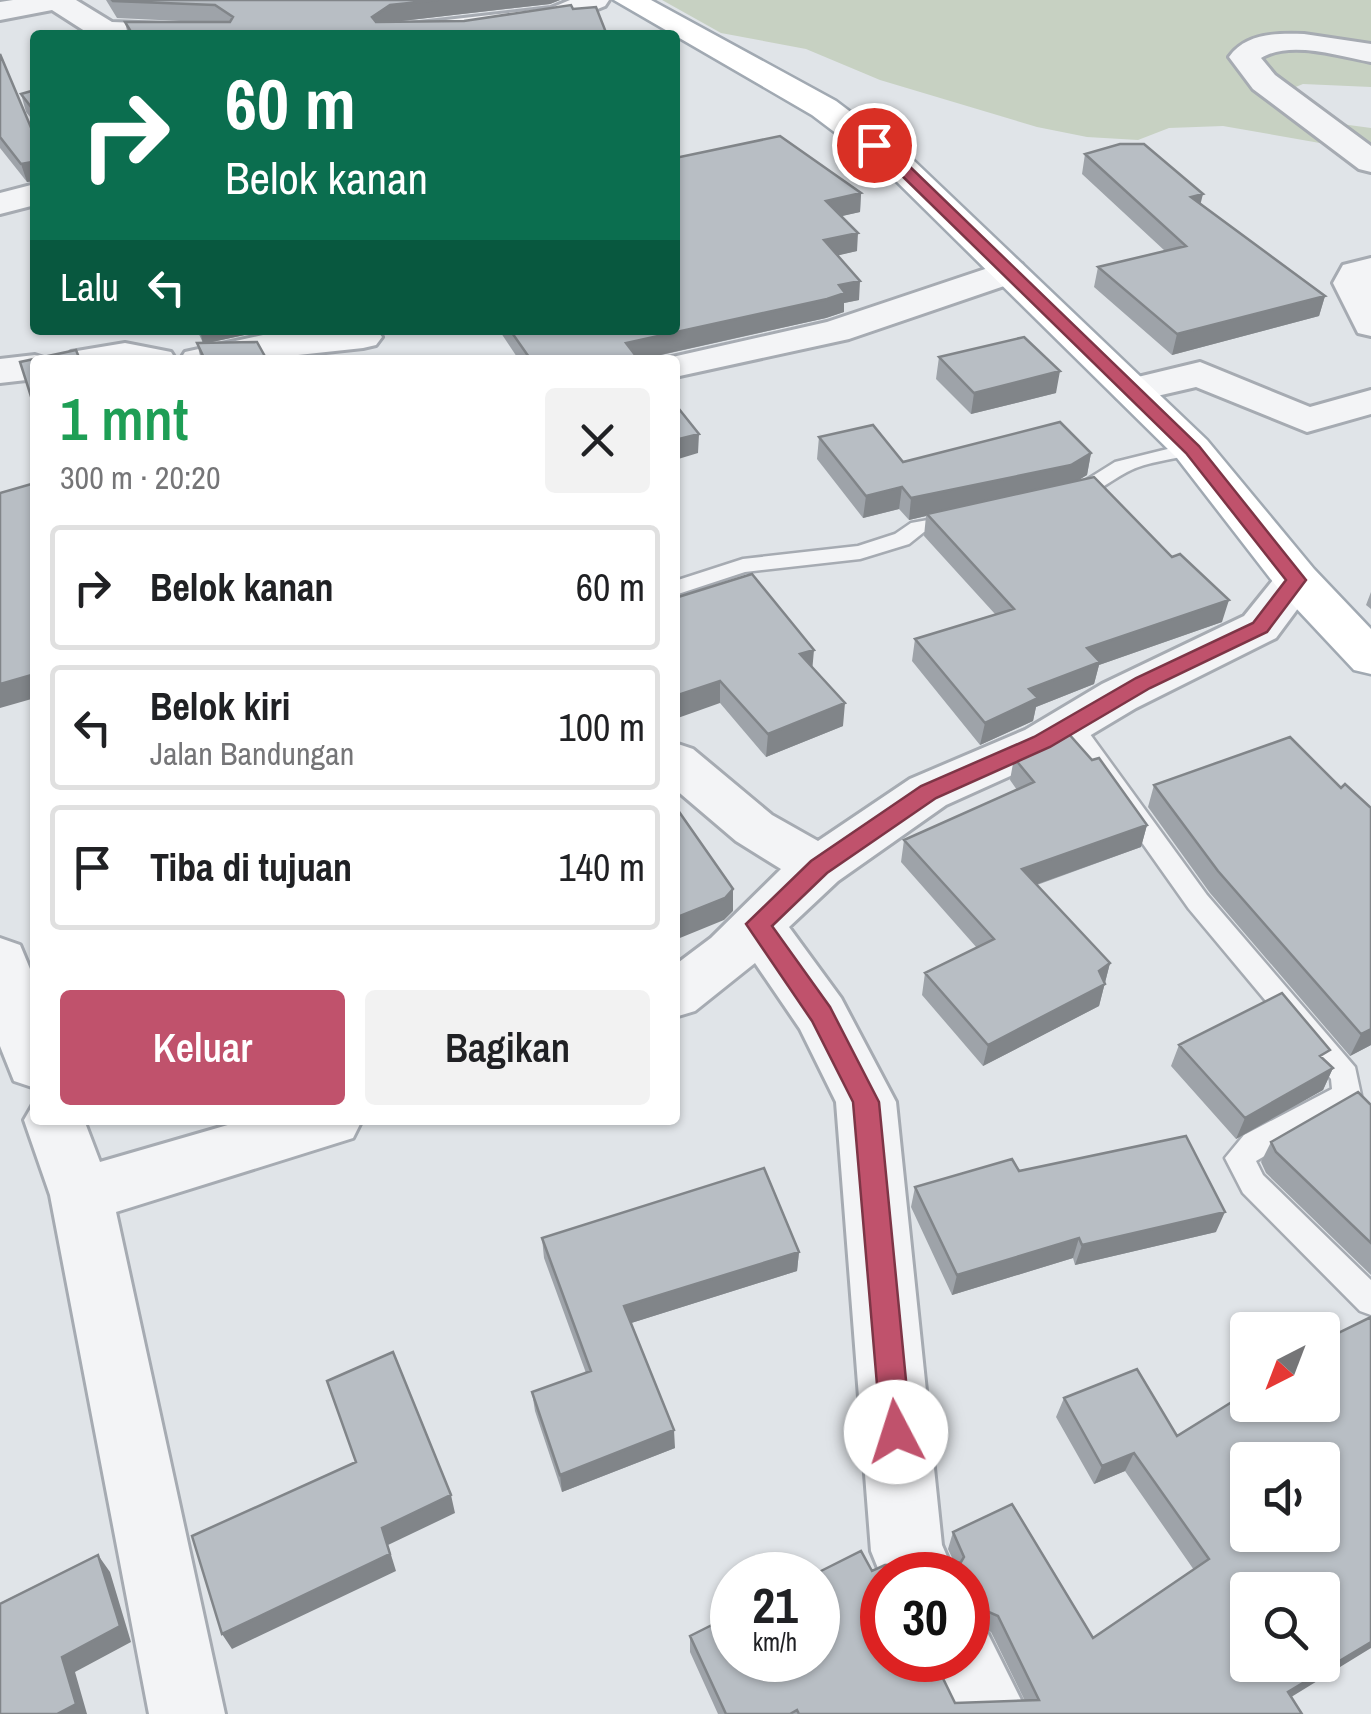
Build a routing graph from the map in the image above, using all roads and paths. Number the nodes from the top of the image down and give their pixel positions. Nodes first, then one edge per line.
1 (58, 0) edge
2 (595, 0) edge
3 (629, 0) edge
4 (0, 11) edge
5 (102, 30) edge
6 (436, 30) edge
7 (1371, 53) edge
8 (1371, 162) edge
9 (30, 195) edge
10 (0, 204) edge
11 (1371, 270) edge
12 (1010, 272) junction
13 (1371, 326) edge
14 (364, 342) edge
15 (222, 355) edge
16 (680, 364) edge
17 (30, 368) edge
18 (0, 372) edge
19 (1131, 390) junction
20 (1371, 402) edge
21 (1192, 450) junction
22 (1040, 504) edge
23 (972, 518) edge
24 (1297, 580) junction
25 (680, 586) edge
26 (1371, 658) edge
27 (1071, 724) junction
28 (680, 765) edge
29 (819, 867) junction
30 (758, 924) junction
31 (0, 960) edge
32 (680, 991) edge
33 (30, 1049) edge
34 (56, 1125) edge
35 (315, 1125) edge
36 (80, 1196) junction
37 (1371, 1301) edge
38 (907, 1552) edge
39 (973, 1682) edge
40 (188, 1714) edge
41 (990, 1714) edge

1 - 4 street
1 - 5 street
2 - 6 street
3 - 12 main road
7 - 8 street
9 - 10 street
11 - 13 street
12 - 16 street
12 - 19 main road
14 - 15 street
17 - 18 street
19 - 20 street
19 - 21 main road
21 - 22 lane
21 - 24 main road
23 - 25 lane
24 - 26 main road
24 - 27 street
27 - 29 street
27 - 37 lane
28 - 29 street
29 - 30 street
30 - 32 street
30 - 38 street
31 - 33 street
34 - 36 street
35 - 36 street
36 - 40 street
39 - 41 street

